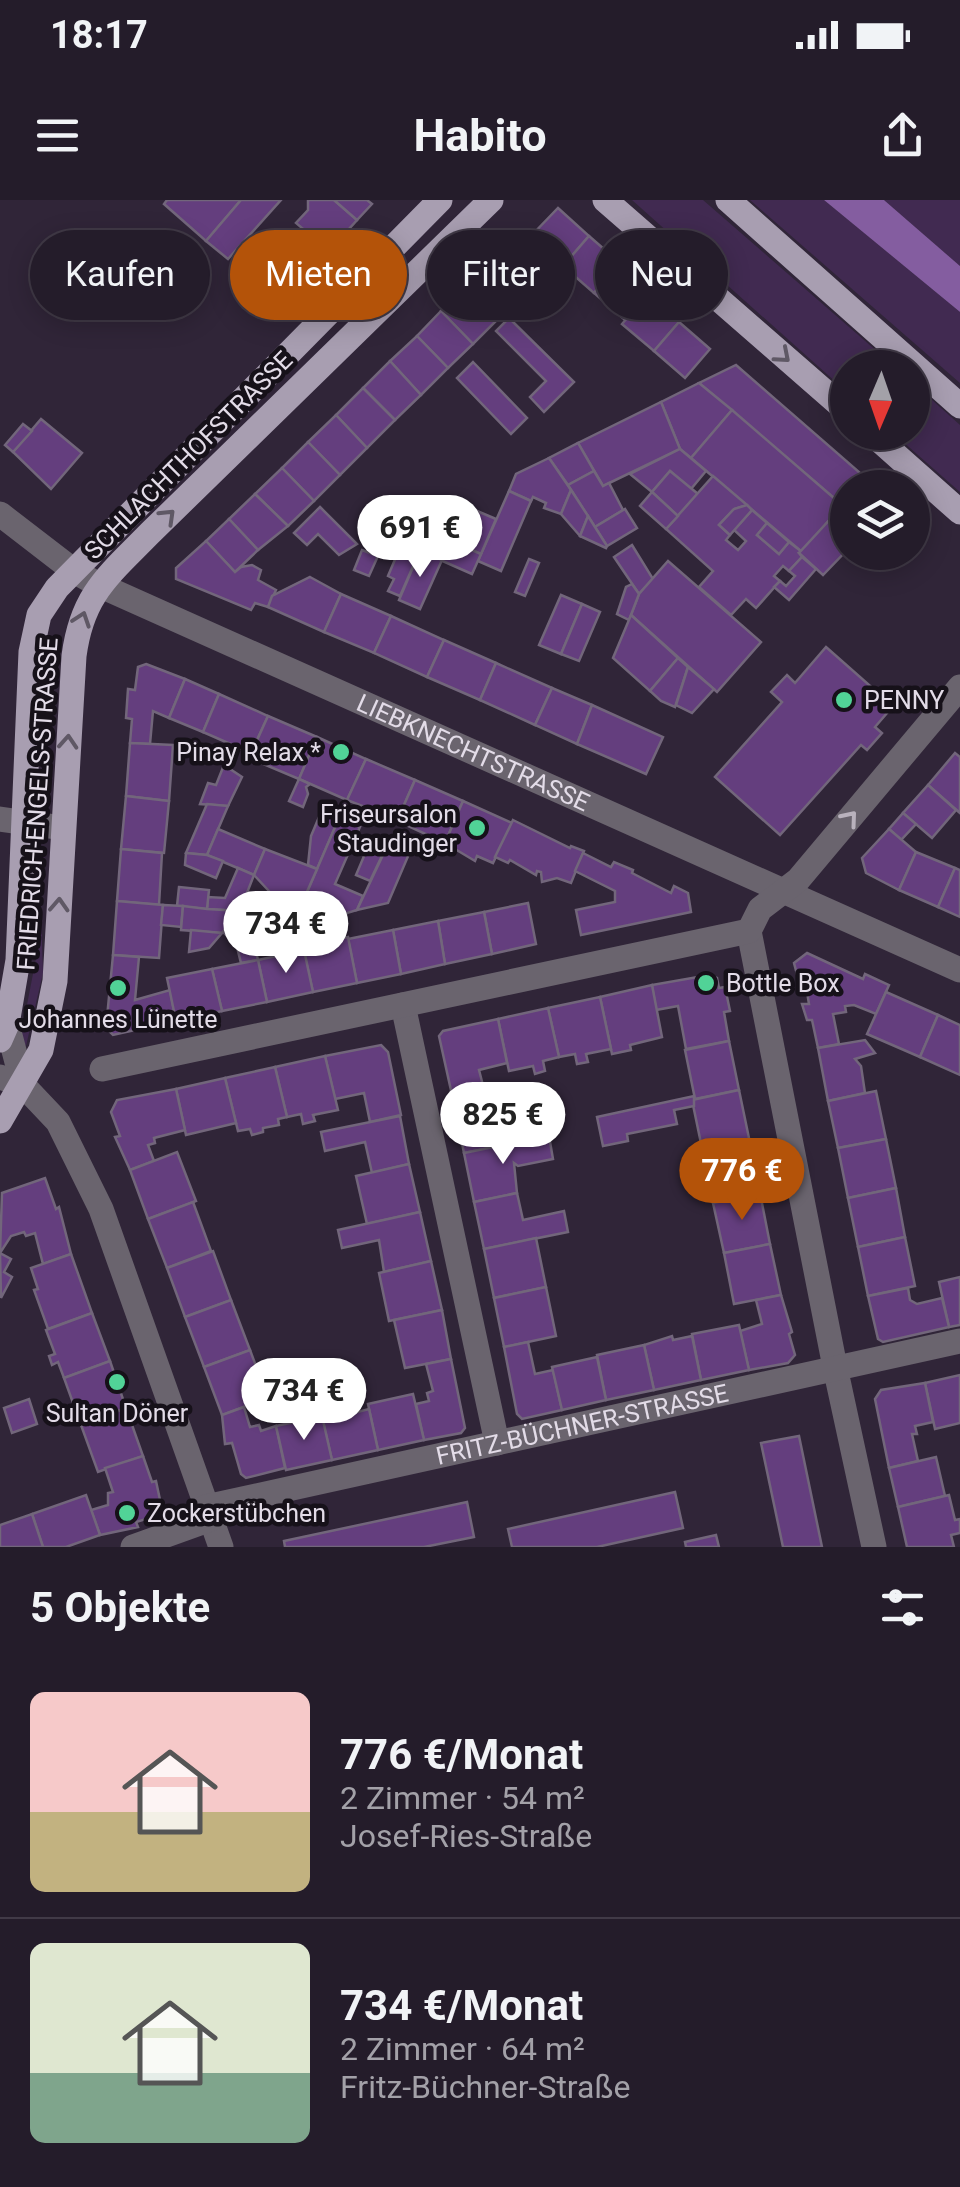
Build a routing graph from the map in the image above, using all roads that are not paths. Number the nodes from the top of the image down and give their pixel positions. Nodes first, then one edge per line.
1 (440, 200) edge
2 (491, 200) edge
3 (604, 200) edge
4 (728, 200) edge
5 (830, 396) edge
6 (960, 406) edge
7 (890, 450) edge
8 (960, 512) edge
9 (0, 514) edge
10 (74, 571) junction
11 (99, 586) junction
12 (960, 687) edge
13 (11, 822) edge
14 (62, 828) junction
15 (784, 890) junction
16 (749, 930) junction
17 (960, 970) edge
18 (403, 1005) junction
19 (3, 1032) edge
20 (102, 1069) dead end
21 (12, 1081) edge
22 (0, 1122) edge
23 (960, 1341) edge
24 (835, 1367) junction
25 (497, 1443) junction
26 (209, 1514) junction
27 (133, 1547) edge
28 (220, 1547) edge
29 (874, 1547) edge

1 - 10 main road, SCHLACHTHOFSTRASSE
11 -> 2 main road, SCHLACHTHOFSTRASSE
3 -> 5 main road
4 - 6 main road
7 - 8 main road
9 - 10 street, LIEBKNECHTSTRASSE
10 - 11 street, LIEBKNECHTSTRASSE
10 - 13 main road, FRIEDRICH-ENGELS-STRASSE
14 -> 11 main road, FRIEDRICH-ENGELS-STRASSE
11 - 15 street, LIEBKNECHTSTRASSE
15 -> 12 street
13 - 14 street
13 - 19 main road, FRIEDRICH-ENGELS-STRASSE
21 -> 14 main road, FRIEDRICH-ENGELS-STRASSE
15 - 16 street
15 - 17 street, LIEBKNECHTSTRASSE
16 - 18 street
16 - 24 street
18 - 20 street
18 - 25 street
19 - 21 street, FRIEDRICH-ENGELS-STRASSE
21 - 22 main road
21 - 26 street, FRIEDRICH-ENGELS-STRASSE
23 - 24 street, FRITZ-BÜCHNER-STRASSE
24 - 25 street, FRITZ-BÜCHNER-STRASSE
24 - 29 street
25 - 26 street, FRITZ-BÜCHNER-STRASSE
26 - 27 street, FRITZ-BÜCHNER-STRASSE
26 - 28 street, FRIEDRICH-ENGELS-STRASSE

